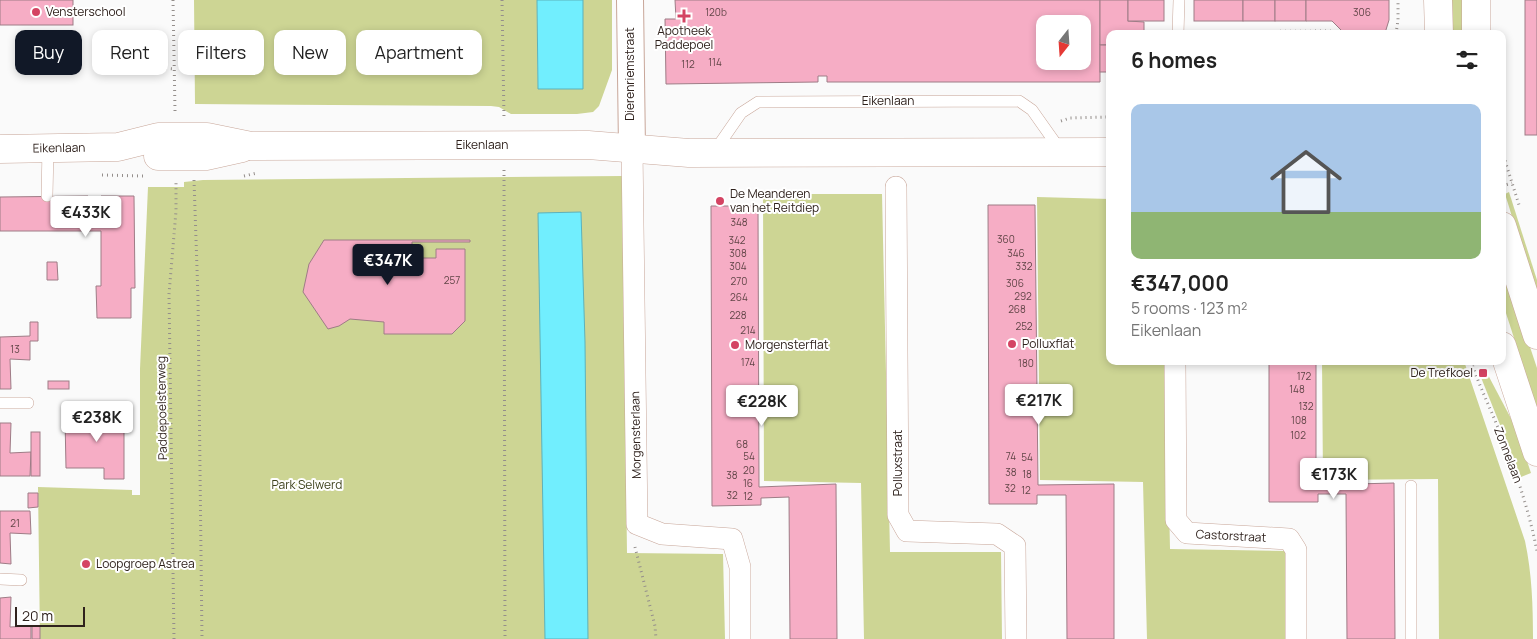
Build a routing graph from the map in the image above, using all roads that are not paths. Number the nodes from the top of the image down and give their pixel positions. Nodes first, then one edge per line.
1 (630, 0) edge
2 (1179, 0) edge
3 (1438, 0) edge
4 (1476, 0) edge
5 (1178, 30) edge
6 (1439, 30) edge
7 (1476, 30) edge
8 (251, 146) junction
9 (118, 147) junction
10 (0, 148) edge
11 (48, 148) junction
12 (632, 148) junction
13 (1062, 152) junction
14 (1106, 152) edge
15 (713, 153) junction
16 (896, 187) dead end
17 (47, 196) dead end
18 (1506, 238) edge
19 (1537, 335) edge
20 (1506, 358) edge
21 (1175, 365) edge
22 (0, 403) edge
23 (28, 404) dead end
24 (1537, 452) edge
25 (1411, 486) dead end
26 (0, 580) edge
27 (21, 580) dead end
28 (740, 639) edge
29 (1016, 639) edge
30 (1296, 639) edge
31 (1411, 639) edge

1 - 12 street, Dierenriemstraat
2 - 5 lane
3 - 6 main road
4 - 7 main road
8 - 9 main road, Eikenlaan
8 - 9 main road, Eikenlaan
8 - 12 main road, Eikenlaan
9 - 11 main road, Eikenlaan
10 - 11 main road, Eikenlaan
11 - 17 lane
12 - 15 main road, Eikenlaan
12 - 28 street, Morgensterlaan
13 - 14 main road, Eikenlaan
13 - 15 main road, Eikenlaan
13 - 15 lane, Eikenlaan
16 - 29 street, Polluxstraat
18 - 19 main road
20 - 24 main road
21 - 30 street, Castorstraat
22 - 23 lane
25 - 31 lane
26 - 27 lane

